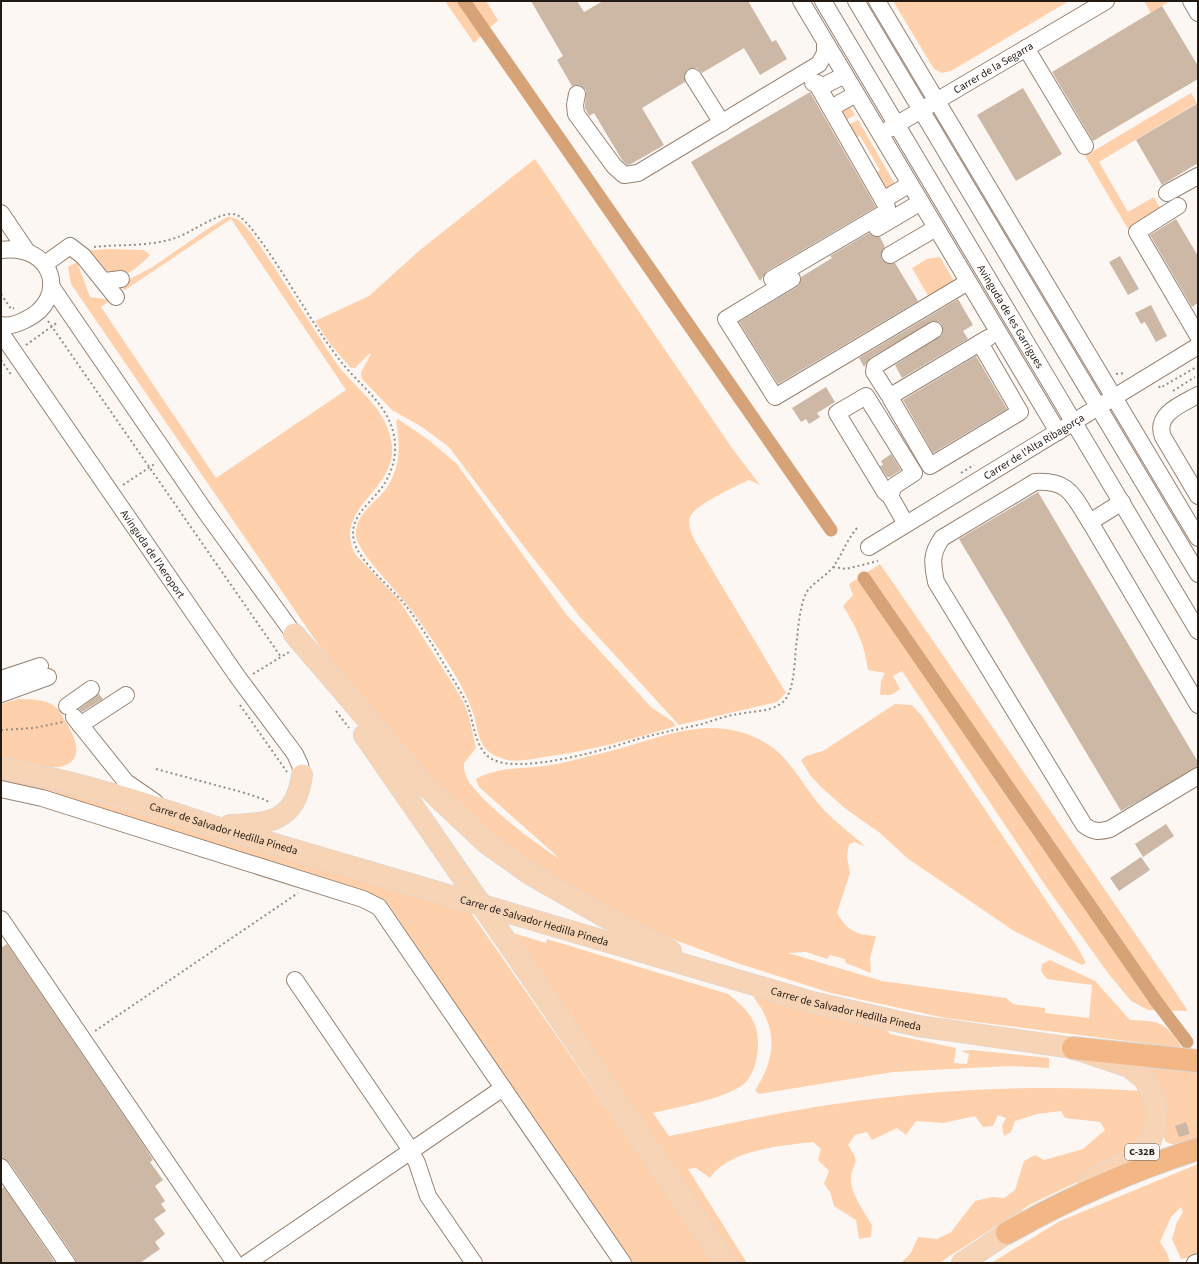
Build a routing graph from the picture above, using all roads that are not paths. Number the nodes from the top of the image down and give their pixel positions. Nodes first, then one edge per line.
1 (800, 1) edge
2 (823, 1) edge
3 (856, 1) edge
4 (877, 1) edge
5 (1106, 1) edge
6 (1191, 1) edge
7 (1198, 13) edge
8 (825, 42) junction
9 (1026, 48) junction
10 (845, 75) junction
11 (693, 77) dead end
12 (819, 88) junction
13 (577, 94) dead end
14 (856, 94) junction
15 (937, 101) junction
16 (831, 108) junction
17 (921, 110) junction
18 (722, 123) junction
19 (897, 124) junction
20 (880, 134) junction
21 (1085, 146) dead end
22 (688, 156) dead end
23 (1198, 176) edge
24 (910, 184) junction
25 (1167, 194) dead end
26 (883, 200) junction
27 (921, 202) junction
28 (1178, 206) dead end
29 (1, 213) edge
30 (936, 228) junction
31 (1, 250) edge
32 (26, 250) junction
33 (890, 255) dead end
34 (45, 264) junction
35 (121, 279) dead end
36 (105, 282) junction
37 (968, 282) junction
38 (763, 285) dead end
39 (51, 286) junction
40 (116, 297) dead end
41 (1, 325) edge
42 (934, 330) dead end
43 (998, 332) junction
44 (1, 333) edge
45 (1198, 336) edge
46 (980, 343) junction
47 (1198, 346) edge
48 (7, 356) edge
49 (894, 394) junction
50 (1198, 395) edge
51 (1114, 398) junction
52 (1098, 407) junction
53 (1074, 422) junction
54 (1058, 432) junction
55 (1198, 496) edge
56 (891, 498) junction
57 (1122, 502) junction
58 (1090, 522) junction
59 (906, 524) junction
60 (1198, 538) edge
61 (869, 547) dead end
62 (1198, 574) edge
63 (1198, 631) edge
64 (294, 634) junction
65 (1, 679) edge
66 (91, 689) dead end
67 (1, 694) edge
68 (126, 695) dead end
69 (1198, 705) edge
70 (74, 716) junction
71 (1, 768) edge
72 (302, 775) joint
73 (1198, 776) edge
74 (1, 789) edge
75 (172, 812) junction
76 (210, 825) junction
77 (1, 919) edge
78 (294, 980) dead end
79 (749, 984) junction
80 (1073, 1048) junction
81 (1198, 1061) edge
82 (503, 1088) junction
83 (1198, 1149) edge
84 (411, 1151) junction
85 (1, 1167) edge
86 (1007, 1233) junction
87 (67, 1263) edge
88 (235, 1263) edge
89 (247, 1263) edge
90 (474, 1263) edge
91 (622, 1263) edge
92 (726, 1263) edge
93 (962, 1263) edge
94 (974, 1263) edge

1 - 8 street, Avinguda de les Garrigues
2 - 19 street, Avinguda de les Garrigues
3 - 17 street
4 - 15 street
5 - 9 street, Carrer de la Segarra
6 - 7 street
8 - 10 street, Avinguda de les Garrigues
8 - 18 street
9 - 15 street, Carrer de la Segarra
9 - 21 street
10 - 12 street
10 - 14 street, Avinguda de les Garrigues
11 - 18 street
12 - 16 street
12 - 22 street
13 - 18 street
14 - 16 street
14 - 20 street, Avinguda de les Garrigues
15 - 17 street, Carrer de la Segarra
15 - 51 street
16 - 26 street
17 - 19 street, Carrer de la Segarra
17 - 52 street
19 - 20 street, Carrer de la Segarra
19 - 53 street, Avinguda de les Garrigues
20 - 24 street, Avinguda de les Garrigues
23 - 25 street
24 - 26 street
24 - 27 street, Avinguda de les Garrigues
26 - 38 street
27 - 30 street, Avinguda de les Garrigues
27 - 37 street
28 - 45 street
29 - 32 street
30 - 33 street
30 - 37 street, Avinguda de les Garrigues
31 - 32 street
32 - 34 street
34 - 36 street
34 - 39 street
35 - 36 street
36 - 40 street
37 - 43 street, Avinguda de les Garrigues
39 - 41 street
39 - 64 street
42 - 49 street
43 - 46 street
43 - 54 street, Avinguda de les Garrigues
44 - 48 street, Avinguda de l'Aeroport
46 - 49 street
46 - 49 street
47 - 51 street, Carrer de l'Alta Ribagorça
48 - 72 street, Avinguda de l'Aeroport
50 - 55 street
51 - 52 street, Carrer de l'Alta Ribagorça
51 - 60 street
52 - 53 street, Carrer de l'Alta Ribagorça
52 - 62 street
53 - 54 street, Carrer de l'Alta Ribagorça
53 - 57 street, Avinguda de les Garrigues
54 - 59 street, Carrer de l'Alta Ribagorça
56 - 56 street
56 - 59 street
57 - 58 street
57 - 63 street, Avinguda de les Garrigues
58 - 69 street
58 - 73 street
59 - 61 street, Carrer de l'Alta Ribagorça
64 - 79 main road
64 - 92 main road, bridge
65 - 67 street
66 - 70 street
68 - 70 street
70 - 75 street
71 - 75 main road, Carrer de Salvador Hedilla Pineda
72 - 76 main road
74 - 82 street
75 - 76 main road, Carrer de Salvador Hedilla Pineda
76 - 79 main road, Carrer de Salvador Hedilla Pineda
77 - 88 street
78 - 84 street
79 - 80 main road, Carrer de Salvador Hedilla Pineda / C-32B
80 - 81 highway, C-32B
80 - 86 main road, C-32B
82 - 84 street
82 - 91 street
83 - 86 highway, C-32B
84 - 89 street
84 - 90 street
85 - 87 street
86 - 93 main road
86 - 94 street

